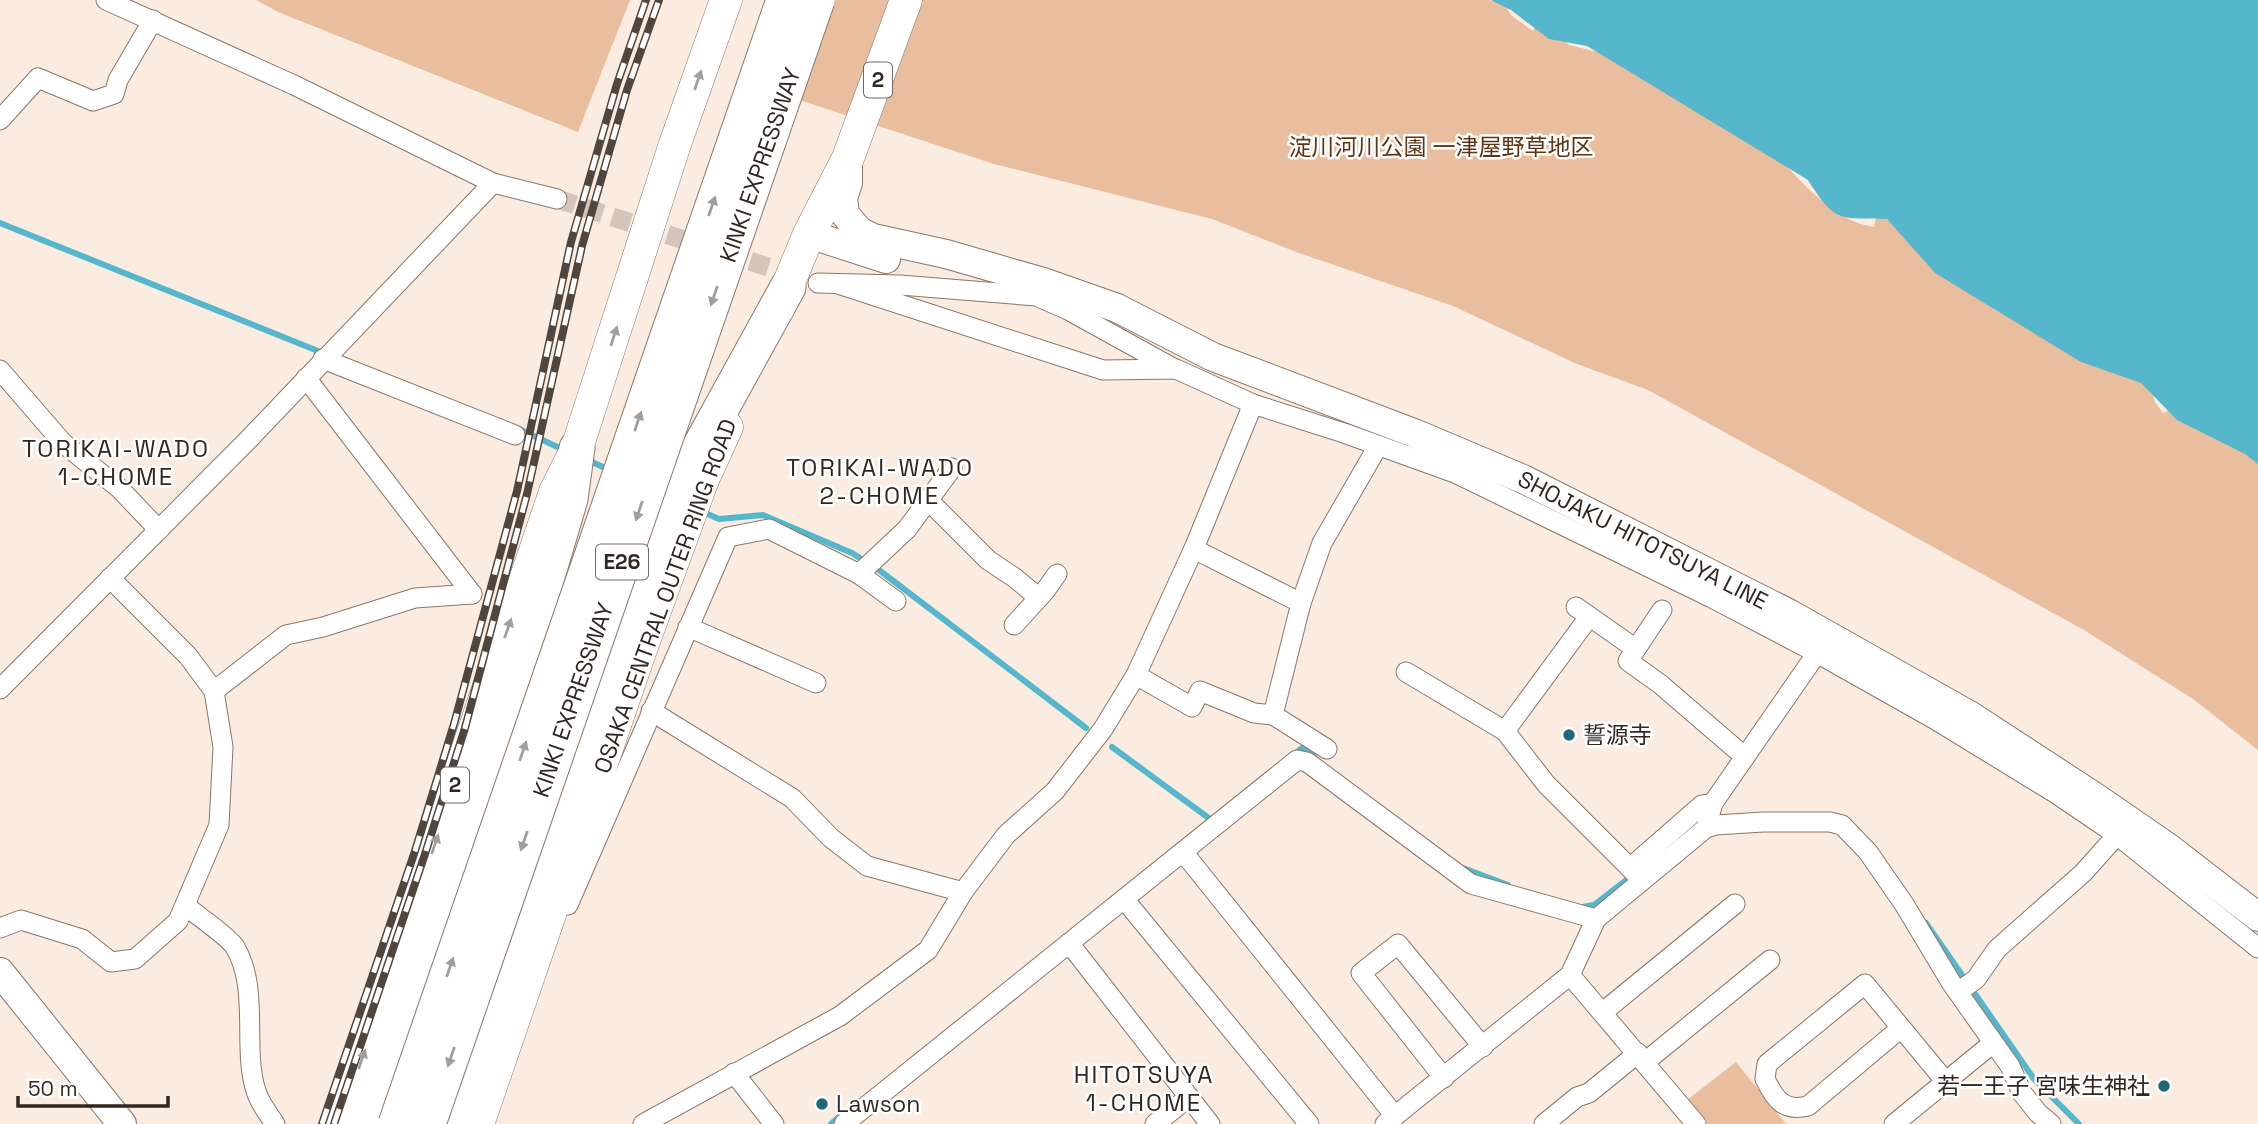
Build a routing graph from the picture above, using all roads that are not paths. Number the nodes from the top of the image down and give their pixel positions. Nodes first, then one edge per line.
1 (106, 0) edge
2 (726, 0) edge
3 (784, 0) edge
4 (817, 0) edge
5 (906, 0) edge
6 (153, 20) junction
7 (0, 120) edge
8 (494, 183) junction
9 (557, 199) tunnel mouth
10 (825, 219) junction
11 (976, 264) junction
12 (815, 284) junction
13 (323, 359) junction
14 (1176, 369) junction
15 (0, 370) edge
16 (306, 378) junction
17 (1253, 404) junction
18 (515, 435) dead end
19 (1378, 446) junction
20 (577, 447) junction
21 (952, 468) dead end
22 (929, 500) junction
23 (159, 530) junction
24 (1194, 549) junction
25 (859, 574) junction
26 (1057, 574) dead end
27 (110, 578) junction
28 (1038, 597) junction
29 (896, 601) dead end
30 (1301, 603) junction
31 (1662, 610) dead end
32 (1014, 625) dead end
33 (688, 627) junction
34 (1636, 649) junction
35 (1817, 653) junction
36 (1406, 672) dead end
37 (1136, 675) junction
38 (816, 683) dead end
39 (0, 689) edge
40 (214, 691) junction
41 (650, 711) junction
42 (1273, 715) junction
43 (1505, 731) junction
44 (1327, 749) dead end
45 (1745, 757) junction
46 (1713, 803) junction
47 (1706, 828) junction
48 (2117, 835) junction
49 (1183, 852) junction
50 (1637, 874) junction
51 (964, 892) junction
52 (1124, 899) junction
53 (1735, 904) dead end
54 (185, 905) junction
55 (2258, 917) edge
56 (1596, 919) junction
57 (0, 928) edge
58 (542, 941) junction
59 (1069, 943) junction
60 (2258, 948) edge
61 (1770, 960) dead end
62 (0, 972) edge
63 (1570, 975) junction
64 (1958, 992) junction
65 (1603, 1012) junction
66 (1901, 1028) junction
67 (1993, 1043) junction
68 (1483, 1047) junction
69 (1642, 1057) junction
70 (734, 1073) junction
71 (1444, 1078) junction
72 (1946, 1082) junction
73 (1189, 1097) junction
74 (1390, 1120) edge
75 (122, 1124) edge
76 (275, 1124) edge
77 (340, 1124) edge
78 (368, 1124) edge
79 (396, 1124) edge
80 (428, 1124) edge
81 (458, 1124) edge
82 (478, 1124) edge
83 (643, 1124) edge
84 (774, 1124) edge
85 (844, 1124) edge
86 (1155, 1124) edge
87 (1210, 1124) edge
88 (1309, 1124) edge
89 (1544, 1124) edge
90 (1696, 1124) edge
91 (1895, 1124) edge
92 (2051, 1124) edge

1 - 6 street
20 -> 2 main road, 2
79 -> 3 highway, KINKI EXPRESSWAY / E26, bridge
4 -> 80 highway, KINKI EXPRESSWAY / E26, bridge
5 - 10 main road, OSAKA CENTRAL OUTER RING ROAD / 2
6 - 7 street
6 - 8 street
8 - 9 street
8 - 13 street
10 - 11 main road, SHOJAKU HITOTSUYA LINE
10 - 11 main road, SHOJAKU HITOTSUYA LINE
10 - 12 main road, OSAKA CENTRAL OUTER RING ROAD / 2
11 - 55 main road, SHOJAKU HITOTSUYA LINE
12 - 14 street
12 - 14 street
12 - 58 main road, OSAKA CENTRAL OUTER RING ROAD / 2
12 - 81 highway
13 - 16 street
13 - 18 street
14 - 17 street
15 - 23 street
16 - 23 street
16 - 40 street
17 - 19 street
17 - 24 street
19 - 30 street
19 - 35 street
77 -> 20 main road, 2
20 - 78 highway
21 - 22 street
22 - 25 street
22 - 28 street
23 - 27 street
24 - 30 street
24 - 37 street
25 - 29 street
25 - 33 street
26 - 28 street
27 - 39 street
27 - 40 street
28 - 32 street
30 - 42 street
31 - 34 street
33 - 38 street
33 - 41 street
34 - 43 street
34 - 45 street
35 - 45 street
35 - 48 street
36 - 43 street
37 - 42 street
37 - 51 street
40 - 54 street
41 - 51 street
41 - 58 street
42 - 44 street
43 - 50 street
45 - 46 street
46 - 47 street
46 - 50 street
47 - 50 street
47 - 64 street
48 - 60 street
48 - 64 street
49 - 52 street
49 - 56 street
49 - 74 street
50 - 56 street
51 - 70 street
52 - 59 street
52 - 88 street
53 - 65 street
54 - 57 street
54 - 76 street
56 - 63 street
58 - 82 main road, OSAKA CENTRAL OUTER RING ROAD / 2
59 - 73 street
59 - 85 street
61 - 69 street
62 - 75 main road
63 - 65 street
63 - 68 street
64 - 67 street
65 - 69 street
66 - 66 street
66 - 72 street
67 - 72 street
67 - 92 street
68 - 71 street
68 - 71 street
69 - 89 street
69 - 90 street
70 - 83 street
70 - 84 street
71 - 74 street
72 - 91 street
73 - 86 street
73 - 87 street

